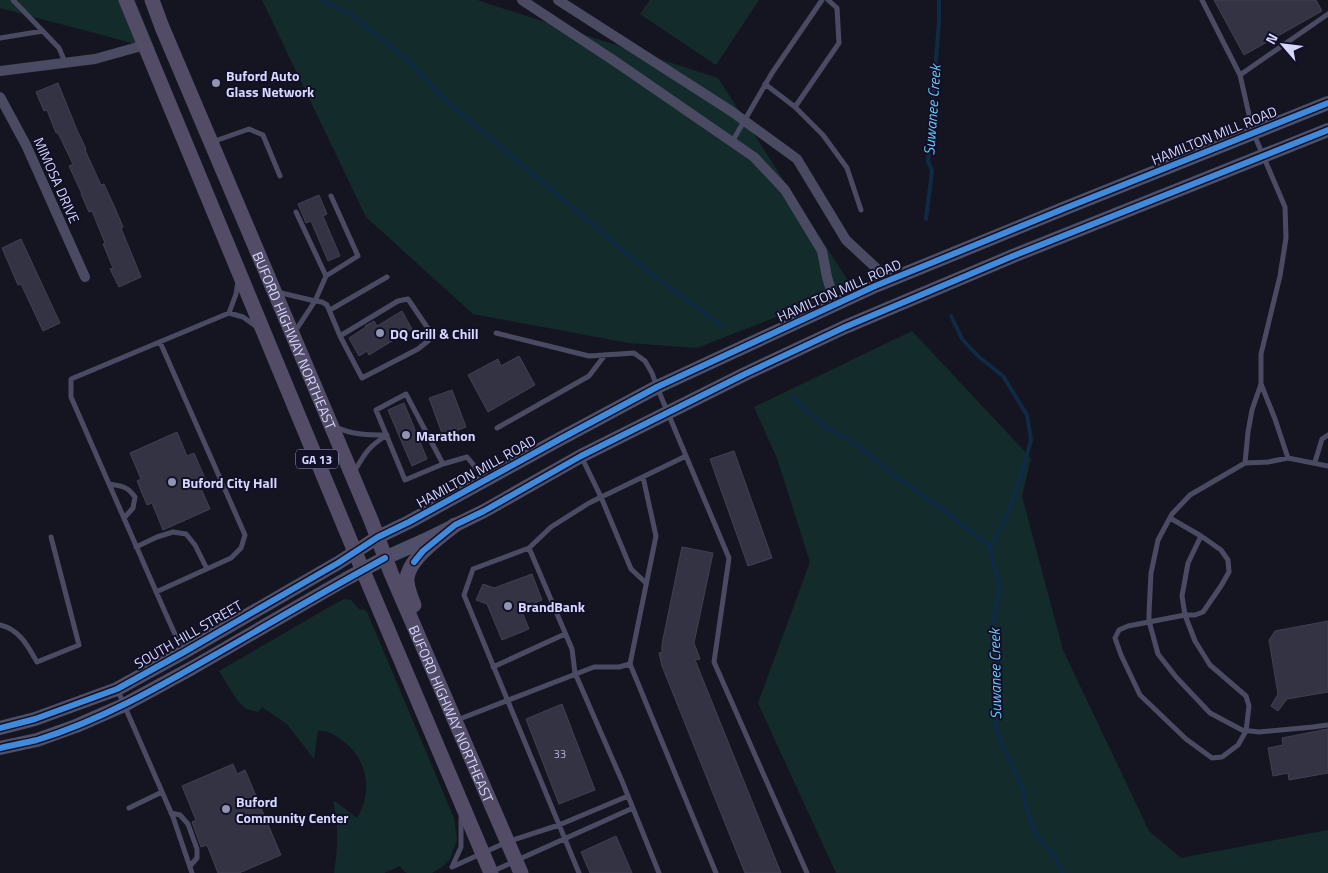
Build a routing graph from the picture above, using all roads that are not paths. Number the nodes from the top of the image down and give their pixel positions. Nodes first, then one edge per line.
1 (13, 0) edge
2 (126, 0) edge
3 (152, 0) edge
4 (522, 0) edge
5 (558, 0) edge
6 (822, 0) edge
7 (828, 0) edge
8 (1202, 0) edge
9 (1328, 14) edge
10 (43, 31) junction
11 (0, 38) edge
12 (145, 45) junction
13 (65, 63) junction
14 (0, 70) edge
15 (1240, 75) junction
16 (765, 84) junction
17 (0, 97) edge
18 (1328, 103) edge
19 (795, 107) junction
20 (743, 120) junction
21 (1328, 130) edge
22 (1254, 132) junction
23 (731, 142) junction
24 (211, 143) junction
25 (1264, 156) junction
26 (280, 176) dead end
27 (331, 196) dead end
28 (861, 210) dead end
29 (296, 212) dead end
30 (238, 272) junction
31 (326, 276) junction
32 (85, 277) dead end
33 (387, 277) dead end
34 (889, 280) junction
35 (274, 292) junction
36 (314, 301) junction
37 (835, 304) junction
38 (330, 310) junction
39 (229, 313) junction
40 (263, 330) junction
41 (496, 333) dead end
42 (293, 335) junction
43 (340, 336) junction
44 (160, 342) junction
45 (605, 355) junction
46 (1261, 384) junction
47 (657, 387) junction
48 (667, 411) junction
49 (331, 425) junction
50 (497, 428) dead end
51 (387, 435) junction
52 (1328, 435) edge
53 (580, 456) junction
54 (686, 456) junction
55 (1288, 458) junction
56 (1315, 462) junction
57 (1246, 463) junction
58 (443, 464) junction
59 (1328, 466) edge
60 (352, 475) junction
61 (643, 477) junction
62 (485, 479) junction
63 (109, 484) junction
64 (601, 497) junction
65 (124, 518) junction
66 (1170, 518) junction
67 (455, 525) junction
68 (51, 536) dead end
69 (1201, 536) junction
70 (378, 537) junction
71 (136, 547) junction
72 (529, 548) junction
73 (355, 552) junction
74 (385, 558) junction
75 (207, 569) junction
76 (363, 570) junction
77 (646, 582) junction
78 (156, 592) junction
79 (1185, 616) junction
80 (1149, 621) junction
81 (0, 625) edge
82 (566, 634) junction
83 (425, 650) junction
84 (184, 652) junction
85 (630, 664) junction
86 (493, 667) junction
87 (575, 673) junction
88 (118, 689) junction
89 (507, 700) junction
90 (124, 705) junction
91 (454, 721) junction
92 (1328, 725) edge
93 (0, 728) edge
94 (1246, 731) junction
95 (0, 748) edge
96 (162, 792) junction
97 (628, 796) junction
98 (460, 800) junction
99 (129, 808) dead end
100 (633, 808) junction
101 (171, 813) junction
102 (559, 825) junction
103 (565, 839) junction
104 (507, 842) junction
105 (483, 852) junction
106 (190, 866) junction
107 (519, 867) edge
108 (192, 873) edge
109 (490, 873) edge
110 (579, 873) edge
111 (659, 873) edge
112 (716, 873) edge
113 (807, 873) edge

1 - 10 lane
2 - 12 main road, BUFORD HIGHWAY NORTHEAST / GA 13
3 - 24 main road, BUFORD HIGHWAY NORTHEAST / GA 13
4 - 23 street
5 - 20 street
6 - 16 lane
7 - 19 lane
8 - 15 lane
9 - 15 lane
10 - 11 lane
10 - 13 lane
12 - 13 street
12 - 30 main road, BUFORD HIGHWAY NORTHEAST / GA 13
13 - 14 street
15 - 22 lane
16 - 19 lane
16 - 20 lane
17 - 32 street, MIMOSA DRIVE
18 - 22 main road, HAMILTON MILL ROAD
19 - 28 lane
20 - 23 lane
20 - 34 street
21 - 25 main road
22 - 25 lane
22 - 34 main road, HAMILTON MILL ROAD
23 - 37 street
24 - 26 lane
24 - 35 main road, BUFORD HIGHWAY NORTHEAST / GA 13
25 - 46 lane
25 - 48 main road
27 - 31 lane
29 - 31 lane
30 - 39 lane
30 - 40 main road, BUFORD HIGHWAY NORTHEAST / GA 13
31 - 36 lane
33 - 38 lane
34 - 37 main road, HAMILTON MILL ROAD
35 - 36 lane
35 - 42 main road, BUFORD HIGHWAY NORTHEAST / GA 13
36 - 38 lane
36 - 42 lane
37 - 47 main road, HAMILTON MILL ROAD
38 - 43 lane
39 - 40 lane
39 - 44 lane
40 - 73 main road, BUFORD HIGHWAY NORTHEAST / GA 13
41 - 45 lane
42 - 49 main road, BUFORD HIGHWAY NORTHEAST / GA 13
43 - 43 lane
44 - 63 lane
44 - 75 lane
45 - 47 lane
45 - 50 lane
46 - 55 lane
46 - 57 lane
47 - 48 lane
47 - 62 main road, HAMILTON MILL ROAD
48 - 53 main road
48 - 54 lane
49 - 51 lane
49 - 60 main road, BUFORD HIGHWAY NORTHEAST / GA 13
51 - 58 lane
51 - 58 lane
51 - 60 lane
52 - 56 lane
53 - 64 lane
53 - 67 main road
54 - 61 lane
54 - 113 lane
55 - 56 lane
55 - 57 lane
56 - 59 lane
57 - 66 lane
58 - 62 lane
60 - 70 main road, BUFORD HIGHWAY NORTHEAST / GA 13
61 - 64 lane
61 - 77 lane
62 - 70 main road, HAMILTON MILL ROAD
63 - 65 lane
63 - 65 lane
64 - 72 lane
64 - 77 lane
65 - 71 lane
66 - 69 lane
66 - 80 lane
67 - 74 main road
67 - 83 main road
68 - 81 lane
69 - 79 lane
69 - 79 lane
70 - 73 main road, SOUTH HILL STREET
70 - 74 main road, BUFORD HIGHWAY NORTHEAST / GA 13
71 - 75 lane
71 - 78 lane
72 - 82 lane
72 - 86 lane
73 - 76 main road, BUFORD HIGHWAY NORTHEAST / GA 13
73 - 84 main road, SOUTH HILL STREET
74 - 76 main road
74 - 83 main road, BUFORD HIGHWAY NORTHEAST / GA 13
75 - 78 lane
76 - 90 main road
76 - 98 main road, BUFORD HIGHWAY NORTHEAST / GA 13
77 - 85 lane
78 - 84 lane
79 - 80 lane
79 - 94 lane
80 - 94 lane
80 - 94 lane
82 - 86 lane
82 - 87 lane
83 - 91 main road, BUFORD HIGHWAY NORTHEAST / GA 13
84 - 88 main road, SOUTH HILL STREET
85 - 87 lane
85 - 112 lane
86 - 89 lane
87 - 89 lane
87 - 97 lane
88 - 90 lane
88 - 93 main road, SOUTH HILL STREET
89 - 91 lane
89 - 102 lane
90 - 95 main road
90 - 96 lane
91 - 104 main road, BUFORD HIGHWAY NORTHEAST / GA 13
92 - 94 lane
96 - 99 lane
96 - 101 lane
97 - 100 lane
97 - 102 lane
98 - 105 main road, BUFORD HIGHWAY NORTHEAST / GA 13
98 - 105 lane
100 - 103 lane
100 - 111 lane
101 - 106 lane
101 - 106 lane
102 - 103 lane
102 - 104 lane
103 - 107 lane
103 - 110 lane
104 - 105 lane
104 - 107 main road, BUFORD HIGHWAY NORTHEAST / GA 13
105 - 109 main road, BUFORD HIGHWAY NORTHEAST / GA 13
106 - 108 lane
107 - 109 lane

